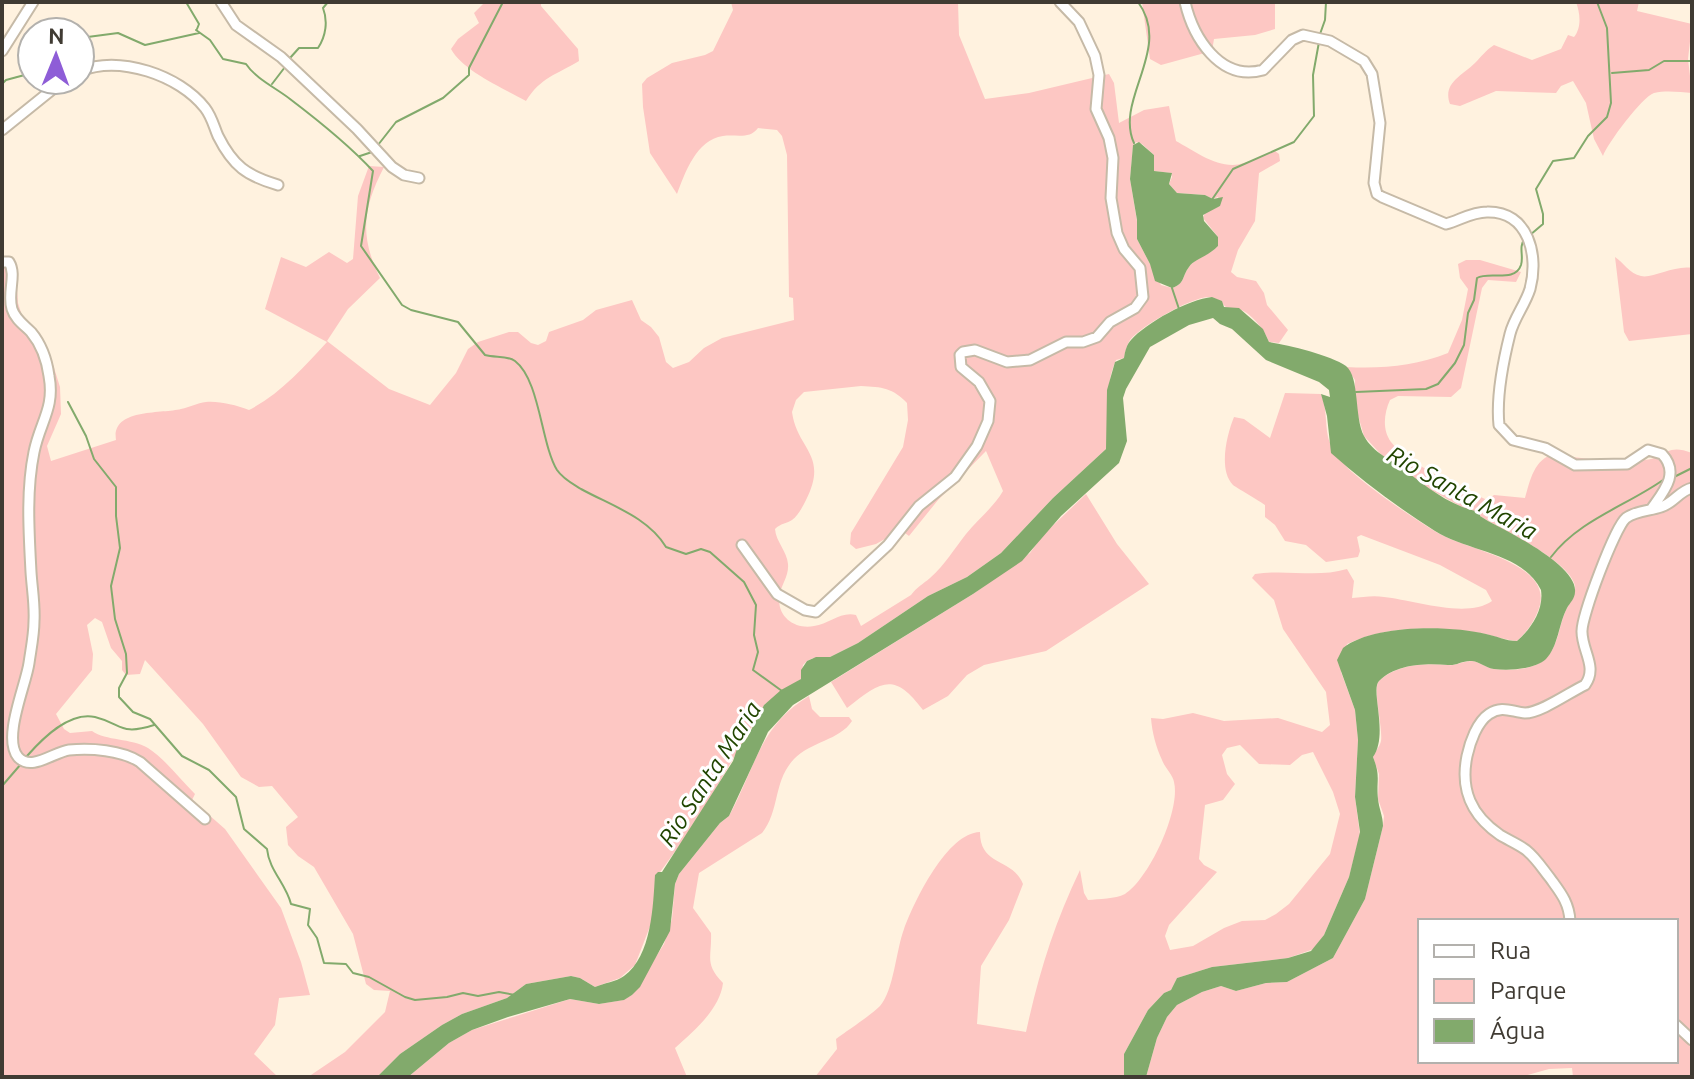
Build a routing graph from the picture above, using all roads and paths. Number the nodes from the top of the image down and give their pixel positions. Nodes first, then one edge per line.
1 (33, 2) edge
2 (221, 2) edge
3 (1060, 2) edge
4 (1185, 2) edge
5 (2, 51) edge
6 (96, 68) edge
7 (44, 96) edge
8 (2, 130) edge
9 (419, 178) dead end
10 (278, 185) dead end
11 (2, 262) edge
12 (1692, 488) edge
13 (1652, 508) junction
14 (742, 545) dead end
15 (205, 819) dead end
16 (1570, 919) edge

1 - 5 street
2 - 9 street
3 - 14 street
4 - 13 street
6 - 10 street
7 - 8 street
11 - 15 street
12 - 13 street
13 - 16 street

